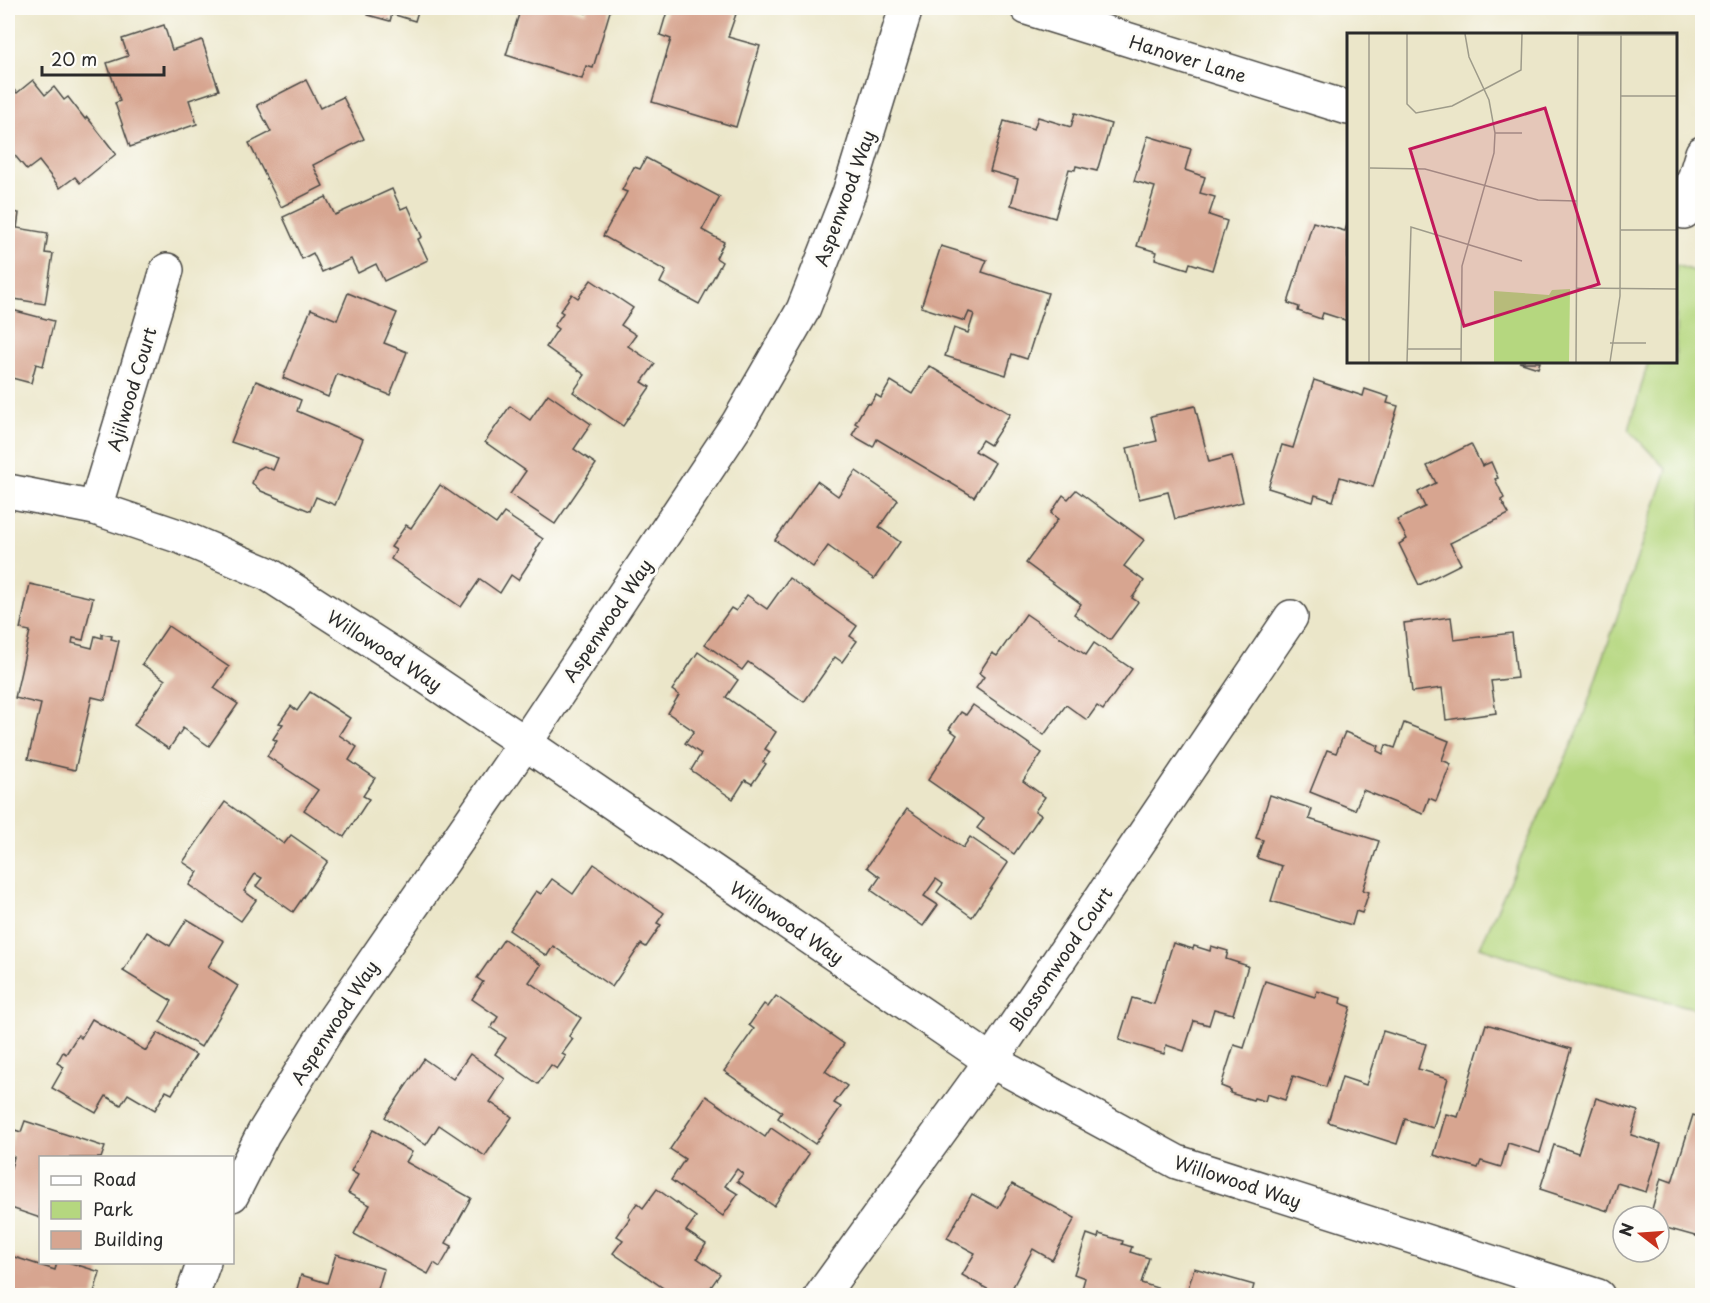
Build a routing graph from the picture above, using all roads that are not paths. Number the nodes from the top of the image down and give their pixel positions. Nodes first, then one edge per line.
1 (906, 8) edge
2 (1027, 8) edge
3 (1347, 108) edge
4 (1702, 153) edge
5 (1687, 213) edge
6 (167, 270) dead end
7 (8, 491) edge
8 (94, 508) junction
9 (1291, 617) dead end
10 (525, 744) junction
11 (992, 1061) junction
12 (234, 1191) edge
13 (204, 1264) edge
14 (192, 1296) edge
15 (821, 1296) edge
16 (1598, 1296) edge

1 - 10 street, Aspenwood Way
2 - 3 street, Hanover Lane
4 - 5 street
6 - 8 street, Ajilwood Court
7 - 8 street, Willowood Way
8 - 10 street, Willowood Way
9 - 11 street, Blossomwood Court
10 - 11 street, Willowood Way
10 - 12 street, Aspenwood Way
11 - 15 street, Blossomwood Court
11 - 16 street, Willowood Way
13 - 14 street

